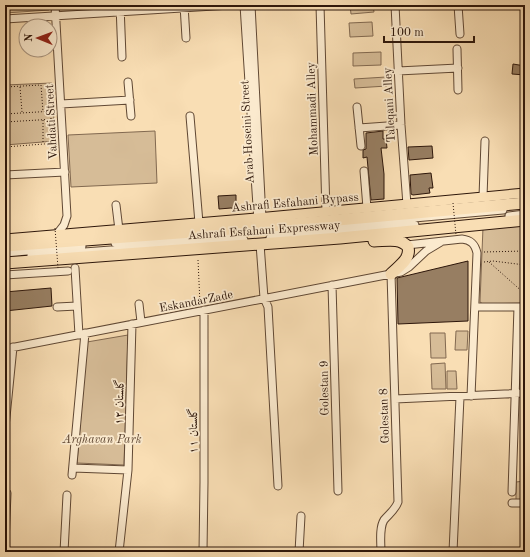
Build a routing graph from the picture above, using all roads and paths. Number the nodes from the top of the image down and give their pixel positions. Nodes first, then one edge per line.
1 (9, 5) edge
2 (40, 5) edge
3 (55, 5) edge
4 (230, 5) edge
5 (244, 5) edge
6 (251, 5) edge
7 (320, 5) edge
8 (396, 5) edge
9 (458, 5) edge
10 (184, 6) edge
11 (120, 8) edge
12 (42, 9) dead end
13 (7, 11) dead end
14 (56, 16) junction
15 (5, 19) edge
16 (460, 34) dead end
17 (186, 38) dead end
18 (457, 49) dead end
19 (122, 57) dead end
20 (458, 68) junction
21 (398, 72) junction
22 (128, 82) dead end
23 (20, 86) junction
24 (5, 87) edge
25 (458, 90) dead end
26 (130, 100) junction
27 (357, 107) dead end
28 (51, 111) junction
29 (61, 111) junction
30 (43, 112) junction
31 (22, 113) junction
32 (5, 114) edge
33 (131, 116) dead end
34 (190, 116) dead end
35 (52, 119) junction
36 (43, 120) junction
37 (5, 122) edge
38 (401, 126) junction
39 (360, 128) junction
40 (485, 141) dead end
41 (63, 142) junction
42 (43, 144) junction
43 (361, 146) dead end
44 (5, 147) edge
45 (364, 171) dead end
46 (65, 172) junction
47 (5, 175) edge
48 (525, 193) edge
49 (483, 197) junction
50 (454, 203) dead end
51 (525, 203) edge
52 (116, 205) dead end
53 (407, 205) junction
54 (367, 208) junction
55 (525, 208) edge
56 (326, 212) junction
57 (525, 214) edge
58 (525, 220) edge
59 (260, 221) junction
60 (199, 223) junction
61 (119, 230) junction
62 (61, 234) junction
63 (456, 236) dead end
64 (340, 238) junction
65 (5, 239) edge
66 (441, 242) junction
67 (260, 244) junction
68 (407, 245) junction
69 (5, 246) edge
70 (525, 251) edge
71 (5, 252) edge
72 (477, 253) junction
73 (5, 258) edge
74 (198, 260) dead end
75 (477, 262) junction
76 (489, 262) junction
77 (5, 264) edge
78 (525, 265) edge
79 (58, 268) dead end
80 (75, 268) dead end
81 (68, 271) dead end
82 (391, 274) junction
83 (5, 275) edge
84 (332, 285) junction
85 (525, 294) edge
86 (264, 298) junction
87 (139, 304) dead end
88 (77, 306) junction
89 (57, 307) dead end
90 (476, 307) junction
91 (521, 307) edge
92 (202, 310) junction
93 (141, 322) junction
94 (132, 324) junction
95 (82, 334) junction
96 (13, 347) junction
97 (5, 349) edge
98 (525, 393) edge
99 (515, 394) junction
100 (471, 396) junction
101 (460, 397) junction
102 (395, 399) junction
103 (5, 427) edge
104 (128, 470) junction
105 (278, 486) dead end
106 (338, 491) dead end
107 (512, 492) dead end
108 (7, 494) dead end
109 (67, 495) dead end
110 (512, 503) dead end
111 (525, 503) edge
112 (301, 516) dead end
113 (5, 544) edge
114 (64, 552) edge
115 (119, 552) edge
116 (203, 552) edge
117 (299, 552) edge
118 (381, 552) edge
119 (453, 552) edge

1 - 13 path
2 - 12 path
3 - 14 street, Vahdati Street
4 - 10 street
5 - 59 street, Arab Hoseini Street
6 - 59 street, Arab Hoseini Street
7 - 56 street, Mohammadi Alley
8 - 21 street, Taleqani Alley
9 - 16 street
10 - 11 street
10 - 17 street
11 - 14 street
11 - 19 street
14 - 15 street
14 - 29 street, Vahdati Street
18 - 20 street
20 - 21 street
20 - 25 street
21 - 38 street, Taleqani Alley
22 - 26 street
23 - 24 path
23 - 30 path
23 - 31 path
26 - 29 street
26 - 33 street
27 - 39 street
28 - 29 path
28 - 30 path
28 - 35 path
29 - 35 path
29 - 41 street, Vahdati Street
30 - 31 path
31 - 32 path
34 - 60 street
35 - 36 path
36 - 37 path
36 - 42 path
38 - 39 street
38 - 53 street, Taleqani Alley
39 - 43 street
40 - 49 street
41 - 42 path
41 - 46 street, Vahdati Street
42 - 44 path
45 - 54 street
46 - 47 street
46 - 62 street, Vahdati Street
48 - 49 main road, Ashrafi Esfahani Bypass
49 - 53 main road, Ashrafi Esfahani Bypass
50 - 63 path, bridge
51 - 59 highway, Ashrafi Esfahani Expressway
52 - 61 street
53 - 54 main road, Ashrafi Esfahani Bypass
54 - 56 main road, Ashrafi Esfahani Bypass
55 - 71 street
56 - 59 main road, Ashrafi Esfahani Bypass
57 - 73 street
58 - 64 highway, Ashrafi Esfahani Expressway
59 - 60 main road, Ashrafi Esfahani Bypass
59 - 62 highway, Ashrafi Esfahani Expressway
60 - 61 main road, Ashrafi Esfahani Bypass
61 - 62 main road, Ashrafi Esfahani Bypass
62 - 65 main road, Ashrafi Esfahani Bypass
62 - 69 highway, Ashrafi Esfahani Expressway
62 - 79 path, bridge
64 - 67 highway, Ashrafi Esfahani Expressway
64 - 68 highway
66 - 68 street
66 - 72 street
66 - 82 street, EskandarZade
67 - 77 highway, Ashrafi Esfahani Expressway
67 - 86 street
68 - 82 highway
70 - 72 path
72 - 75 street
74 - 92 path
75 - 76 path
75 - 90 street
76 - 78 path
76 - 85 path
80 - 88 street
81 - 83 street
82 - 84 street, EskandarZade
82 - 102 street, Golestan 8
84 - 86 street, EskandarZade
84 - 106 street, Golestan 9
86 - 92 street, EskandarZade
86 - 105 street
87 - 93 street
88 - 89 street
88 - 95 street
90 - 91 street
90 - 100 street
91 - 99 street
92 - 93 street, EskandarZade
92 - 116 street, گلستان ۱۱
93 - 94 street, EskandarZade
94 - 95 street, EskandarZade
94 - 104 street, گلستان ۱۲
95 - 96 street, EskandarZade
95 - 104 street
96 - 97 street, EskandarZade
96 - 103 street
98 - 99 street
99 - 100 street
99 - 107 street
100 - 101 street
101 - 102 street
101 - 119 street
102 - 118 street, Golestan 8
104 - 115 street, گلستان ۱۲
108 - 113 street
109 - 114 street
110 - 111 street
112 - 117 street

